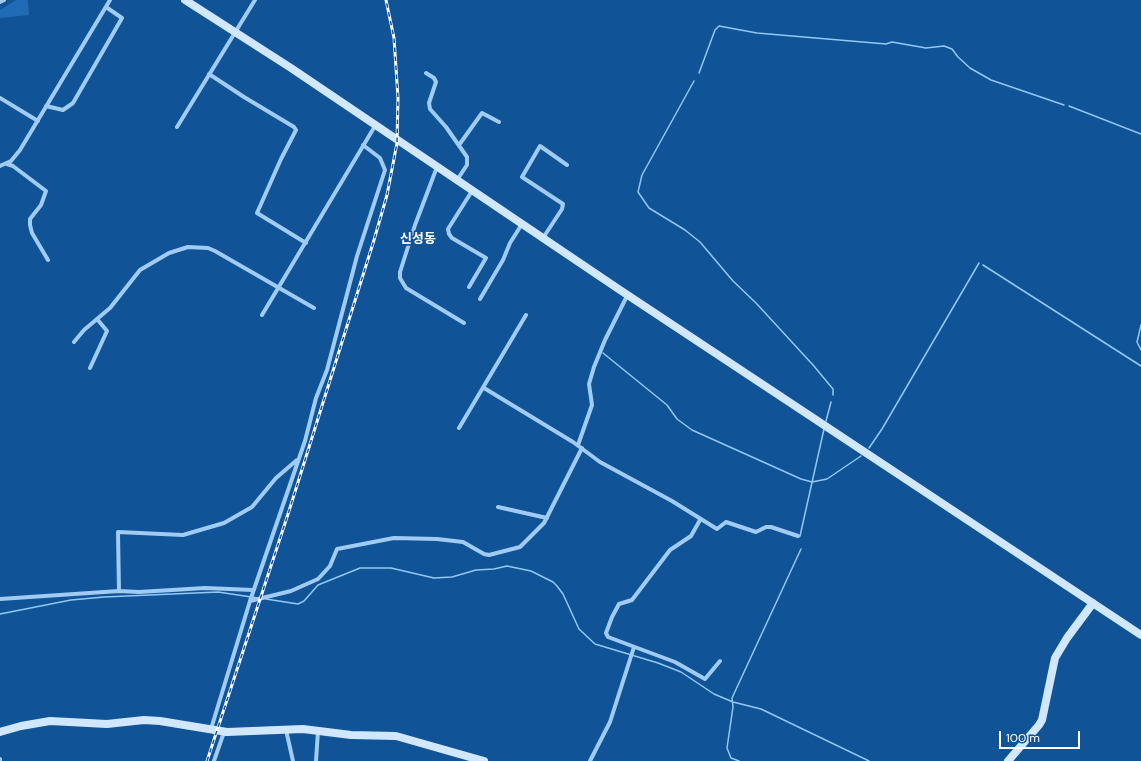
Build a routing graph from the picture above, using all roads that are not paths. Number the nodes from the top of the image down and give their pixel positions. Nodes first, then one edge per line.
1 (4, 0) edge
2 (110, 0) edge
3 (185, 0) edge
4 (255, 0) edge
5 (0, 2) edge
6 (106, 7) junction
7 (235, 31) junction
8 (426, 73) dead end
9 (209, 74) junction
10 (0, 98) edge
11 (46, 106) junction
12 (38, 121) junction
13 (499, 122) dead end
14 (375, 126) junction
15 (177, 127) dead end
16 (363, 145) junction
17 (459, 145) junction
18 (7, 164) junction
19 (567, 165) dead end
20 (0, 166) edge
21 (438, 167) junction
22 (457, 180) junction
23 (472, 191) junction
24 (522, 224) junction
25 (543, 238) junction
26 (306, 243) junction
27 (48, 260) dead end
28 (469, 287) dead end
29 (279, 288) junction
30 (628, 294) junction
31 (480, 299) dead end
32 (314, 308) dead end
33 (262, 315) dead end
34 (526, 315) dead end
35 (97, 319) junction
36 (464, 323) dead end
37 (74, 342) dead end
38 (90, 368) dead end
39 (484, 388) junction
40 (459, 428) dead end
41 (580, 446) junction
42 (298, 460) junction
43 (498, 507) dead end
44 (547, 518) junction
45 (700, 520) junction
46 (798, 536) dead end
47 (253, 590) junction
48 (119, 591) junction
49 (0, 600) edge
50 (250, 600) junction
51 (1093, 604) junction
52 (1141, 635) edge
53 (634, 647) junction
54 (720, 661) dead end
55 (211, 729) junction
56 (286, 730) junction
57 (318, 731) junction
58 (0, 732) edge
59 (227, 732) junction
60 (214, 761) edge
61 (293, 761) edge
62 (316, 761) edge
63 (481, 761) edge
64 (590, 761) edge
65 (1008, 761) edge

1 - 5 street
2 - 6 street
3 - 7 main road
4 - 7 street
6 - 11 street
6 - 11 street
7 - 9 street
7 - 14 main road
8 - 17 street
9 - 15 street
9 - 26 street
10 - 12 street
11 - 12 street
12 - 18 street
13 - 17 street
14 - 16 street
14 - 21 main road
16 - 26 street
16 - 42 street
17 - 22 street
18 - 20 street
18 - 27 street
19 - 25 street
21 - 22 main road
21 - 36 street
22 - 23 main road
23 - 24 main road
23 - 28 street
24 - 25 main road
24 - 31 street
25 - 30 main road
26 - 29 street
29 - 32 street
29 - 33 street
29 - 35 street
30 - 41 street
30 - 51 main road
34 - 39 street
35 - 37 street
35 - 38 street
39 - 40 street
39 - 41 street
41 - 44 street
41 - 45 street
42 - 47 street
42 - 48 street
43 - 44 street
44 - 50 street
45 - 46 street
45 - 53 street
47 - 48 street
47 - 50 street
48 - 49 street
50 - 55 street
51 - 52 main road
51 - 65 main road
53 - 54 street
53 - 64 street
55 - 58 main road
55 - 59 main road
56 - 57 main road
56 - 59 main road
56 - 61 street
57 - 62 street
57 - 63 main road
59 - 60 street

